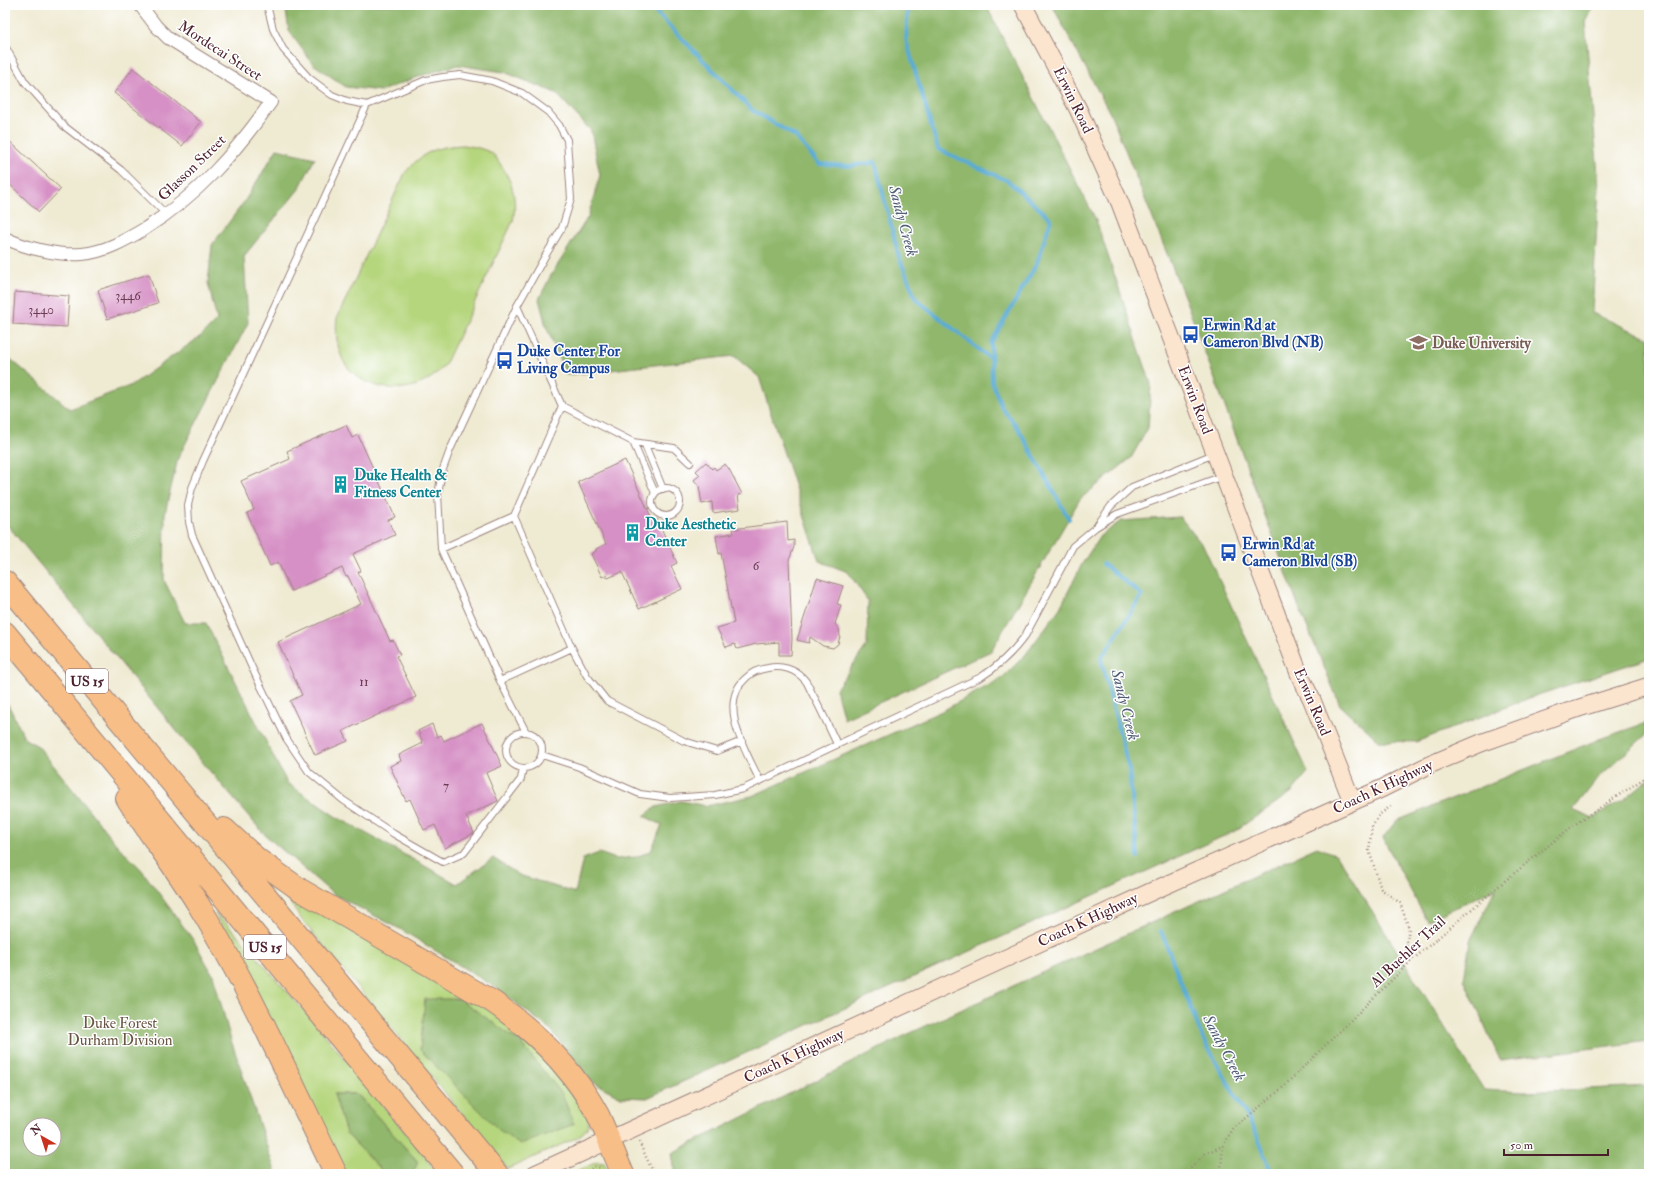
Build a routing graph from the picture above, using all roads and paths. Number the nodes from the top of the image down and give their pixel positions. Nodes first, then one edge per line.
1 (140, 5) edge
2 (267, 5) edge
3 (1023, 5) edge
4 (5, 46) edge
5 (271, 102) joint
6 (367, 105) junction
7 (166, 215) junction
8 (5, 238) edge
9 (517, 306) junction
10 (562, 406) junction
11 (633, 442) junction
12 (645, 445) junction
13 (1216, 453) junction
14 (690, 463) dead end
15 (1224, 475) junction
16 (663, 489) junction
17 (655, 493) junction
18 (514, 516) junction
19 (1096, 526) junction
20 (441, 549) junction
21 (5, 582) edge
22 (5, 632) edge
23 (572, 648) junction
24 (500, 681) junction
25 (1649, 686) edge
26 (85, 729) junction
27 (526, 732) junction
28 (742, 741) junction
29 (837, 744) junction
30 (542, 755) junction
31 (523, 768) junction
32 (1649, 775) edge
33 (170, 780) junction
34 (760, 781) junction
35 (1352, 801) junction
36 (1391, 806) dead end
37 (1410, 962) junction
38 (633, 1129) junction
39 (609, 1140) junction
40 (1223, 1146) junction
41 (449, 1170) edge
42 (614, 1172) edge
43 (336, 1174) edge
44 (497, 1174) edge
45 (535, 1174) edge
46 (580, 1174) edge
47 (654, 1174) edge
48 (1185, 1174) edge
49 (1223, 1174) edge

1 - 5 street, Mordecai Street
2 - 6 lane
3 - 13 main road, Erwin Road
4 - 7 lane
5 - 7 street, Glasson Street
6 - 9 lane
6 - 31 lane
7 - 8 street, Glasson Street
9 - 10 lane
9 - 20 lane
10 - 11 lane
10 - 18 lane
11 - 12 lane
11 - 17 lane
12 - 14 lane
12 - 16 lane
13 - 15 main road, Erwin Road
13 - 19 lane
15 - 19 lane
15 - 35 main road, Erwin Road
16 - 17 lane
16 - 17 lane
18 - 20 lane
18 - 23 lane
19 - 29 lane
20 - 24 lane
21 - 33 highway, US 15
22 - 26 highway, US 15
23 - 24 lane
23 - 28 lane
24 - 27 lane
25 - 35 main road, Coach K Highway
26 - 41 highway, US 15
26 - 43 highway
27 - 30 lane
27 - 31 lane
28 - 29 lane
28 - 34 lane
29 - 34 lane
30 - 31 lane
30 - 34 lane
32 - 37 path, Al Buehler Trail
33 - 39 highway
33 - 44 highway, US 15
35 - 38 main road, Coach K Highway
36 - 37 path
37 - 40 path, Al Buehler Trail
38 - 39 main road, Coach K Highway
38 - 47 path
39 - 42 highway
39 - 45 main road, Coach K Highway
40 - 48 path
40 - 49 path, Al Buehler Trail
42 - 46 path

